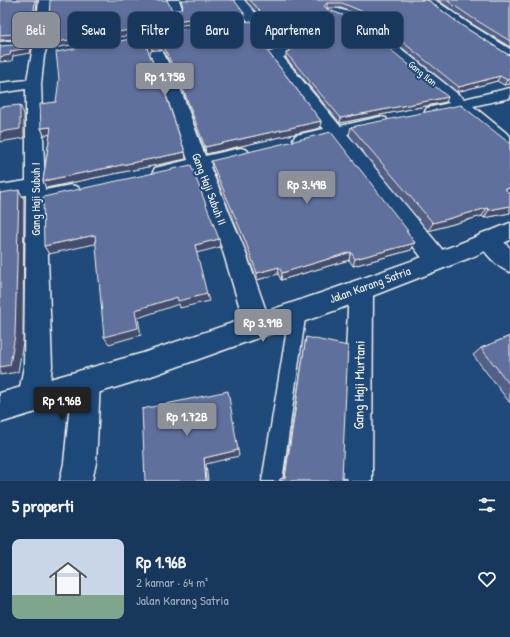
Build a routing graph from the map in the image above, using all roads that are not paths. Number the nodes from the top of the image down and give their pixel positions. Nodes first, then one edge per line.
1 (45, 0) edge
2 (238, 0) edge
3 (428, 0) edge
4 (331, 11) edge
5 (251, 17) edge
6 (0, 46) edge
7 (278, 48) edge
8 (43, 50) junction
9 (157, 54) edge
10 (510, 55) edge
11 (34, 84) junction
12 (0, 88) edge
13 (510, 93) edge
14 (462, 105) junction
15 (418, 114) edge
16 (395, 119) edge
17 (336, 131) junction
18 (283, 144) edge
19 (510, 145) edge
20 (260, 150) edge
21 (199, 164) junction
22 (144, 176) edge
23 (90, 188) edge
24 (0, 192) edge
25 (36, 193) junction
26 (499, 236) edge
27 (437, 260) junction
28 (510, 263) edge
29 (361, 289) junction
30 (298, 311) junction
31 (258, 325) junction
32 (86, 383) junction
33 (33, 398) junction
34 (0, 408) edge
35 (76, 481) edge
36 (272, 481) edge
37 (356, 481) edge

1 - 8 street, Gang Haji Subuh I
2 - 5 street
3 - 10 street
4 - 14 street, Gang Ilan
6 - 8 street
7 - 17 street
8 - 11 street, Gang Haji Subuh I
9 - 21 street, Gang Haji Subuh II
11 - 12 street
11 - 25 street, Gang Haji Subuh I
13 - 14 street
14 - 15 street
14 - 19 street, Gang Ilan
16 - 17 street
17 - 18 street
17 - 27 street
20 - 21 street
21 - 22 street
21 - 31 street, Gang Haji Subuh II
23 - 25 street
24 - 25 street
25 - 33 street, Gang Haji Subuh I
26 - 27 street, Jalan Karang Satria
26 - 28 street
27 - 29 street, Jalan Karang Satria
29 - 30 street, Jalan Karang Satria
29 - 37 street, Gang Haji Murtani
30 - 31 street, Jalan Karang Satria
30 - 36 lane
31 - 32 street, Jalan Karang Satria
32 - 33 street, Jalan Karang Satria
32 - 35 street
33 - 34 street, Jalan Karang Satria

